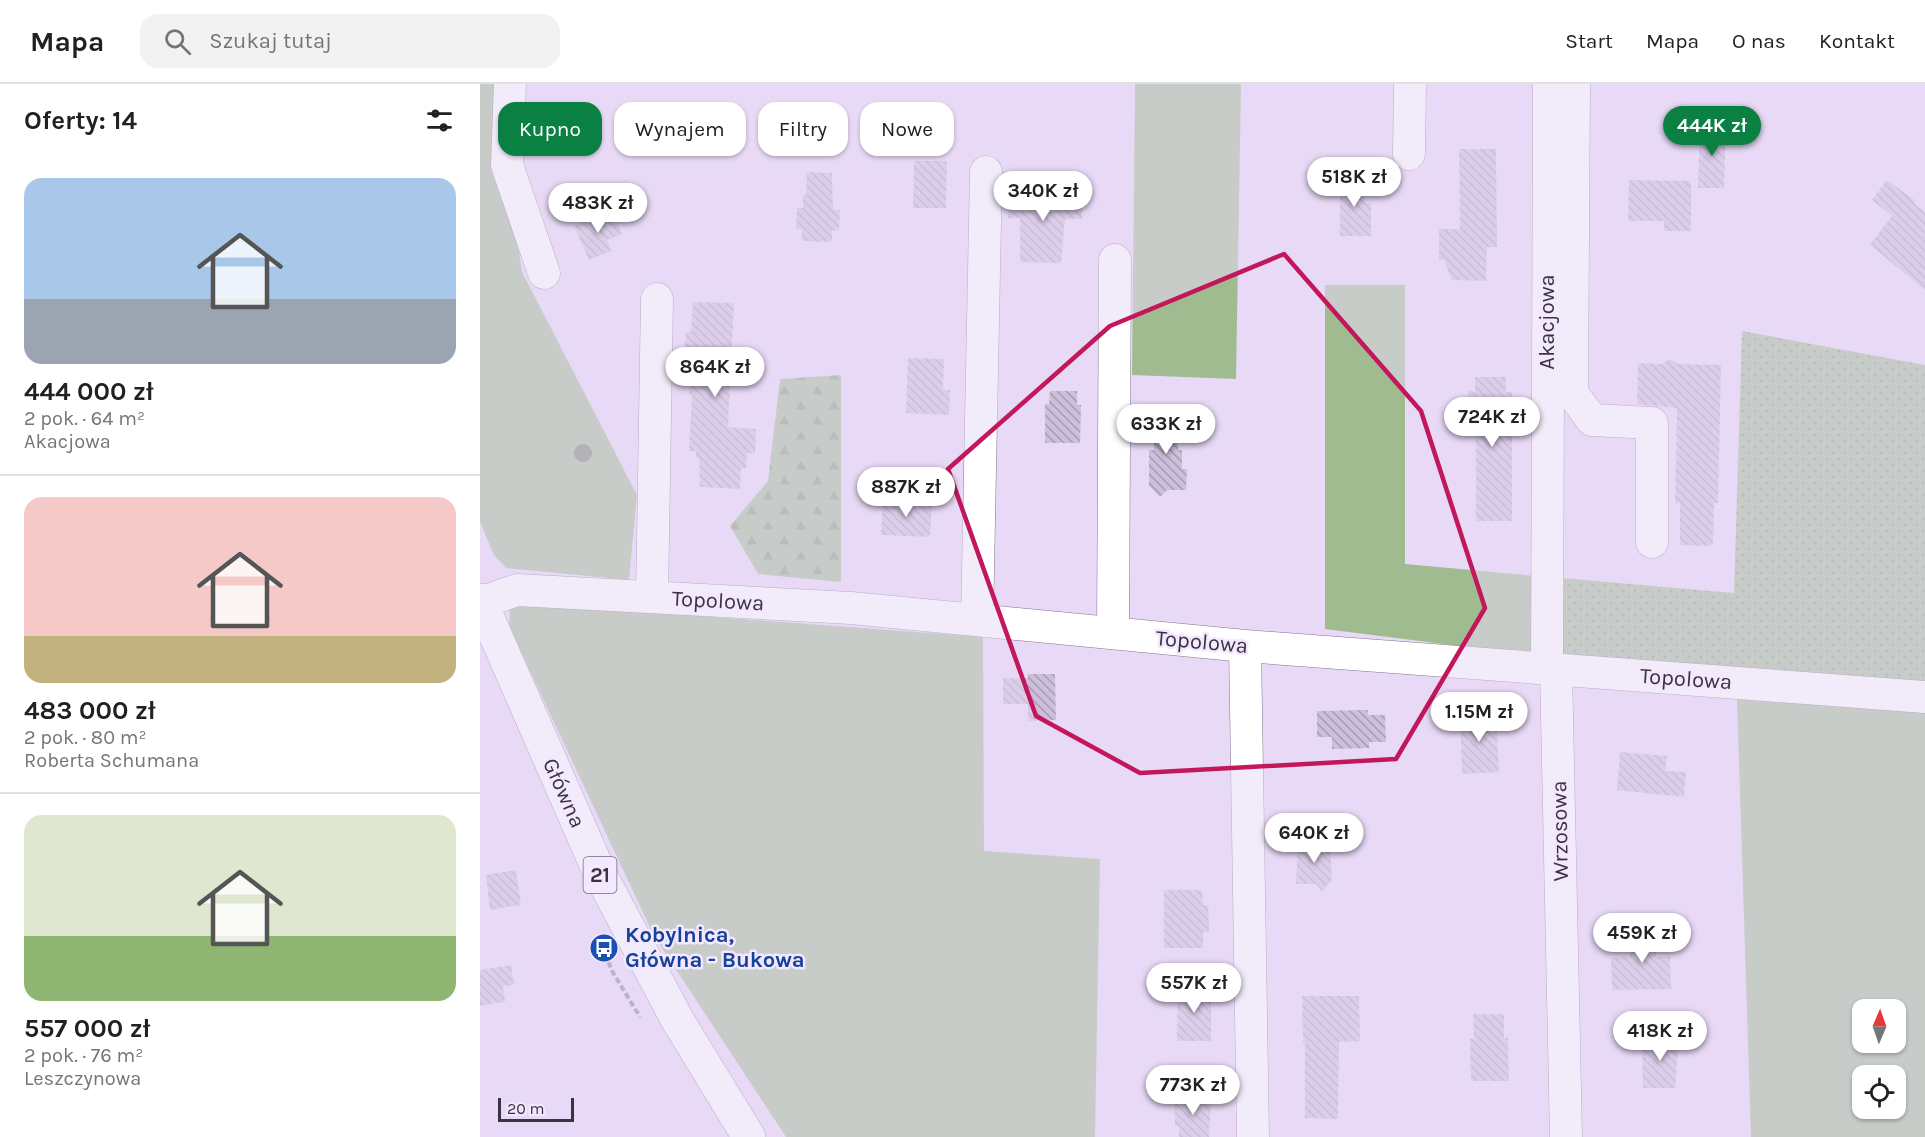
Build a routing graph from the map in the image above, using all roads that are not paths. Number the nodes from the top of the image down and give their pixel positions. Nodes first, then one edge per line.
1 (510, 84) edge
2 (1410, 84) edge
3 (1549, 84) edge
4 (1574, 84) edge
5 (1409, 154) dead end
6 (986, 172) dead end
7 (1115, 260) dead end
8 (544, 273) dead end
9 (657, 299) dead end
10 (1652, 542) dead end
11 (652, 597) junction
12 (480, 602) edge
13 (977, 620) junction
14 (1113, 633) junction
15 (1245, 646) junction
16 (1551, 669) junction
17 (1925, 697) edge
18 (748, 1137) edge
19 (1253, 1137) edge
20 (1566, 1137) edge

1 - 8 street
2 - 5 street
3 - 16 street, Akacjowa
4 - 10 street
6 - 13 street
7 - 14 street
9 - 11 street
11 - 12 street, Topolowa
11 - 13 street, Topolowa
12 - 18 main road, Główna / 21
13 - 14 street, Topolowa
14 - 15 street, Topolowa
15 - 16 street, Topolowa
15 - 19 street
16 - 17 street, Topolowa
16 - 20 street, Wrzosowa

